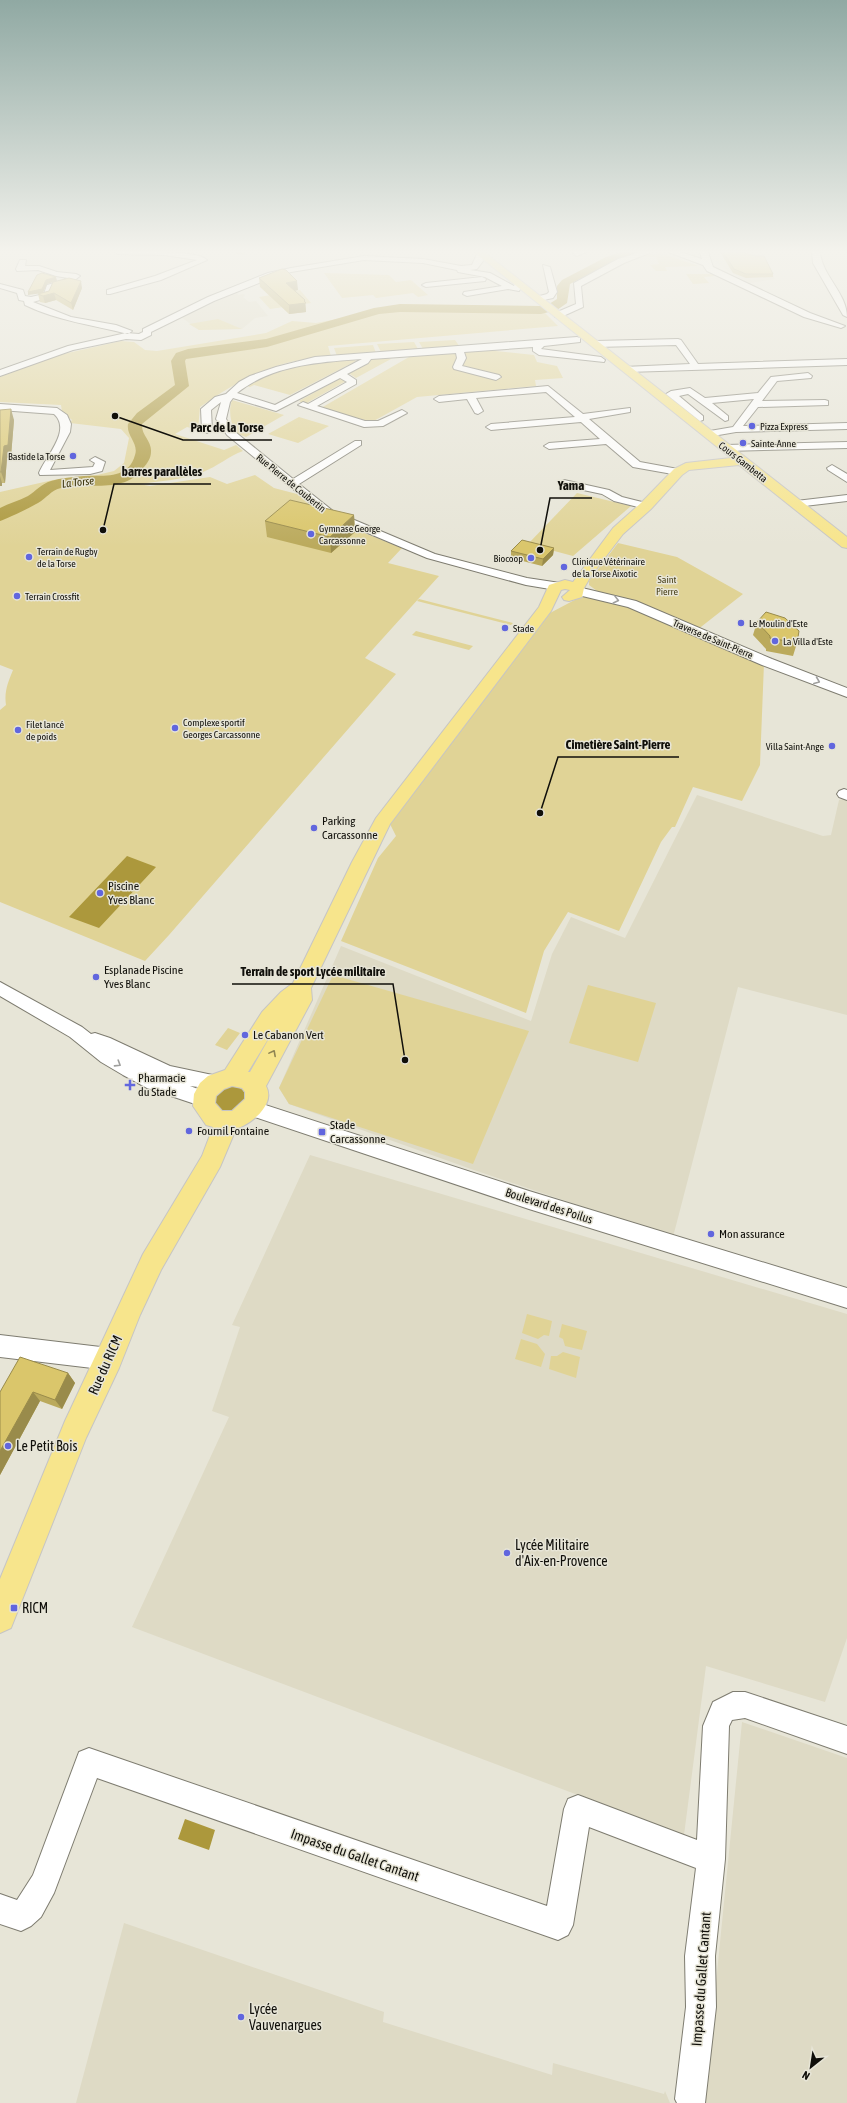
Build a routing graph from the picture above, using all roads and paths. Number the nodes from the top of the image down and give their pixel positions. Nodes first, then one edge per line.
1 (65, 350) edge
2 (456, 350) edge
3 (458, 350) edge
4 (551, 350) edge
5 (589, 350) edge
6 (602, 350) edge
7 (684, 350) edge
8 (367, 356) junction
9 (601, 360) junction
10 (847, 362) edge
11 (696, 367) junction
12 (622, 369) junction
13 (0, 373) edge
14 (340, 374) junction
15 (808, 376) dead end
16 (496, 377) dead end
17 (230, 395) junction
18 (470, 396) junction
19 (439, 398) dead end
20 (757, 400) junction
21 (289, 401) junction
22 (703, 401) junction
23 (825, 403) dead end
24 (0, 407) edge
25 (309, 407) junction
26 (627, 410) dead end
27 (478, 411) dead end
28 (402, 413) dead end
29 (583, 418) junction
30 (700, 418) dead end
31 (725, 418) dead end
32 (354, 420) junction
33 (847, 426) edge
34 (491, 427) dead end
35 (339, 428) dead end
36 (736, 429) junction
37 (207, 430) dead end
38 (707, 434) junction
39 (608, 441) junction
40 (358, 444) dead end
41 (847, 445) edge
42 (549, 446) dead end
43 (726, 448) junction
44 (95, 460) dead end
45 (742, 461) junction
46 (832, 468) dead end
47 (678, 472) junction
48 (847, 479) edge
49 (564, 483) dead end
50 (292, 484) junction
51 (847, 498) edge
52 (796, 504) junction
53 (646, 506) junction
54 (847, 544) edge
55 (561, 591) junction
56 (847, 693) edge
57 (0, 988) edge
58 (301, 988) junction
59 (217, 1086) junction
60 (253, 1098) junction
61 (226, 1120) junction
62 (847, 1298) edge
63 (0, 1346) edge
64 (109, 1359) junction
65 (6, 1580) edge
66 (0, 1617) edge
67 (847, 1740) edge
68 (711, 1859) junction
69 (0, 1909) edge
70 (691, 2099) dead end

1 - 13 street
2 - 8 street
3 - 16 street
4 - 9 street
5 - 9 main road, Cours Gambetta
6 - 12 main road, Cours Gambetta
7 - 11 street
8 - 14 street
8 - 17 street
9 - 12 main road, Cours Gambetta
10 - 11 street
11 - 12 street
12 - 38 main road, Cours Gambetta
14 - 21 street
14 - 25 street
15 - 20 street
17 - 21 street
17 - 37 street
17 - 50 street, Rue Pierre de Coubertin
18 - 19 street
18 - 27 street
18 - 29 street
20 - 22 street
20 - 23 street
20 - 36 street
21 - 25 street
22 - 30 street
22 - 31 street
24 - 44 street
25 - 32 street
26 - 29 street
28 - 32 street
29 - 34 street
29 - 39 street
32 - 35 street
33 - 36 street
36 - 38 street
38 - 43 main road, Cours Gambetta
39 - 42 street
39 - 47 street
40 - 50 street
41 - 43 street
43 - 45 main road, Cours Gambetta
45 - 47 main road
45 - 52 main road, Cours Gambetta
46 - 48 street
47 - 53 main road
49 - 53 street
50 - 55 street, Rue Pierre de Coubertin
51 - 52 street
52 - 54 main road, Cours Gambetta
53 - 55 main road
55 -> 56 street, Traverse de Saint-Pierre
55 - 58 main road
57 - 59 street
58 - 59 main road
60 -> 58 main road
59 - 60 main road
59 - 61 main road
60 - 61 main road
60 - 62 street, Boulevard des Poilus
61 - 64 main road, Rue du RICM
63 - 64 street
64 - 65 main road, Rue du RICM
65 - 66 main road, Rue du RICM
67 - 68 street, Impasse du Gallet Cantant
68 - 69 street, Impasse du Gallet Cantant
68 - 70 street, Impasse du Gallet Cantant

